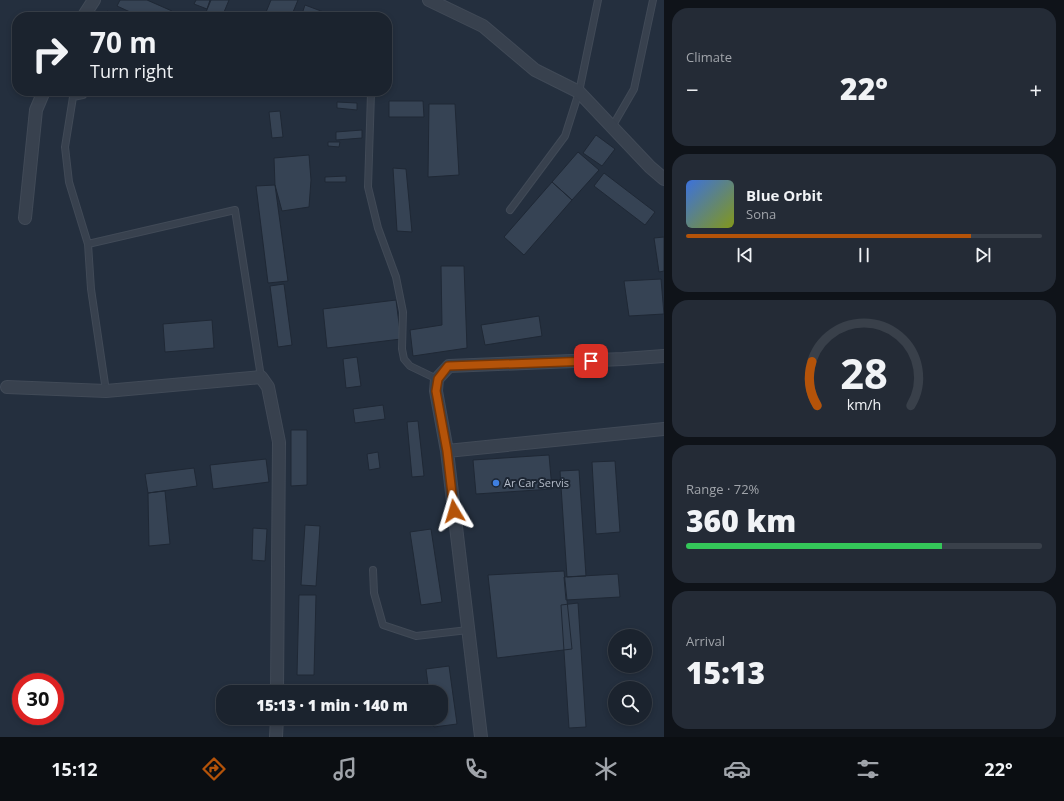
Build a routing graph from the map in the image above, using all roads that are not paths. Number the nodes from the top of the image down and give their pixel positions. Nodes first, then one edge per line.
1 (94, 0) edge
2 (429, 0) edge
3 (598, 0) edge
4 (653, 0) edge
5 (86, 12) edge
6 (579, 92) junction
7 (42, 96) edge
8 (78, 96) edge
9 (371, 96) edge
10 (612, 127) junction
11 (664, 179) edge
12 (510, 210) dead end
13 (26, 218) dead end
14 (88, 244) junction
15 (664, 356) edge
16 (261, 377) junction
17 (438, 379) junction
18 (7, 387) dead end
19 (106, 391) junction
20 (664, 429) edge
21 (447, 451) junction
22 (372, 570) dead end
23 (468, 630) junction
24 (277, 685) edge
25 (277, 725) edge
26 (276, 737) edge
27 (481, 737) edge

1 - 5 street
2 - 6 street
3 - 6 lane
4 - 10 lane
6 - 10 street
6 - 12 lane
7 - 13 street
8 - 14 lane
9 - 17 lane
10 - 11 street
14 - 16 lane
14 - 19 lane
15 - 17 street
16 - 19 street
16 - 24 street
17 - 21 street
18 - 19 street
20 - 21 street
21 - 23 street
22 - 23 lane
23 - 27 street
25 - 26 street

